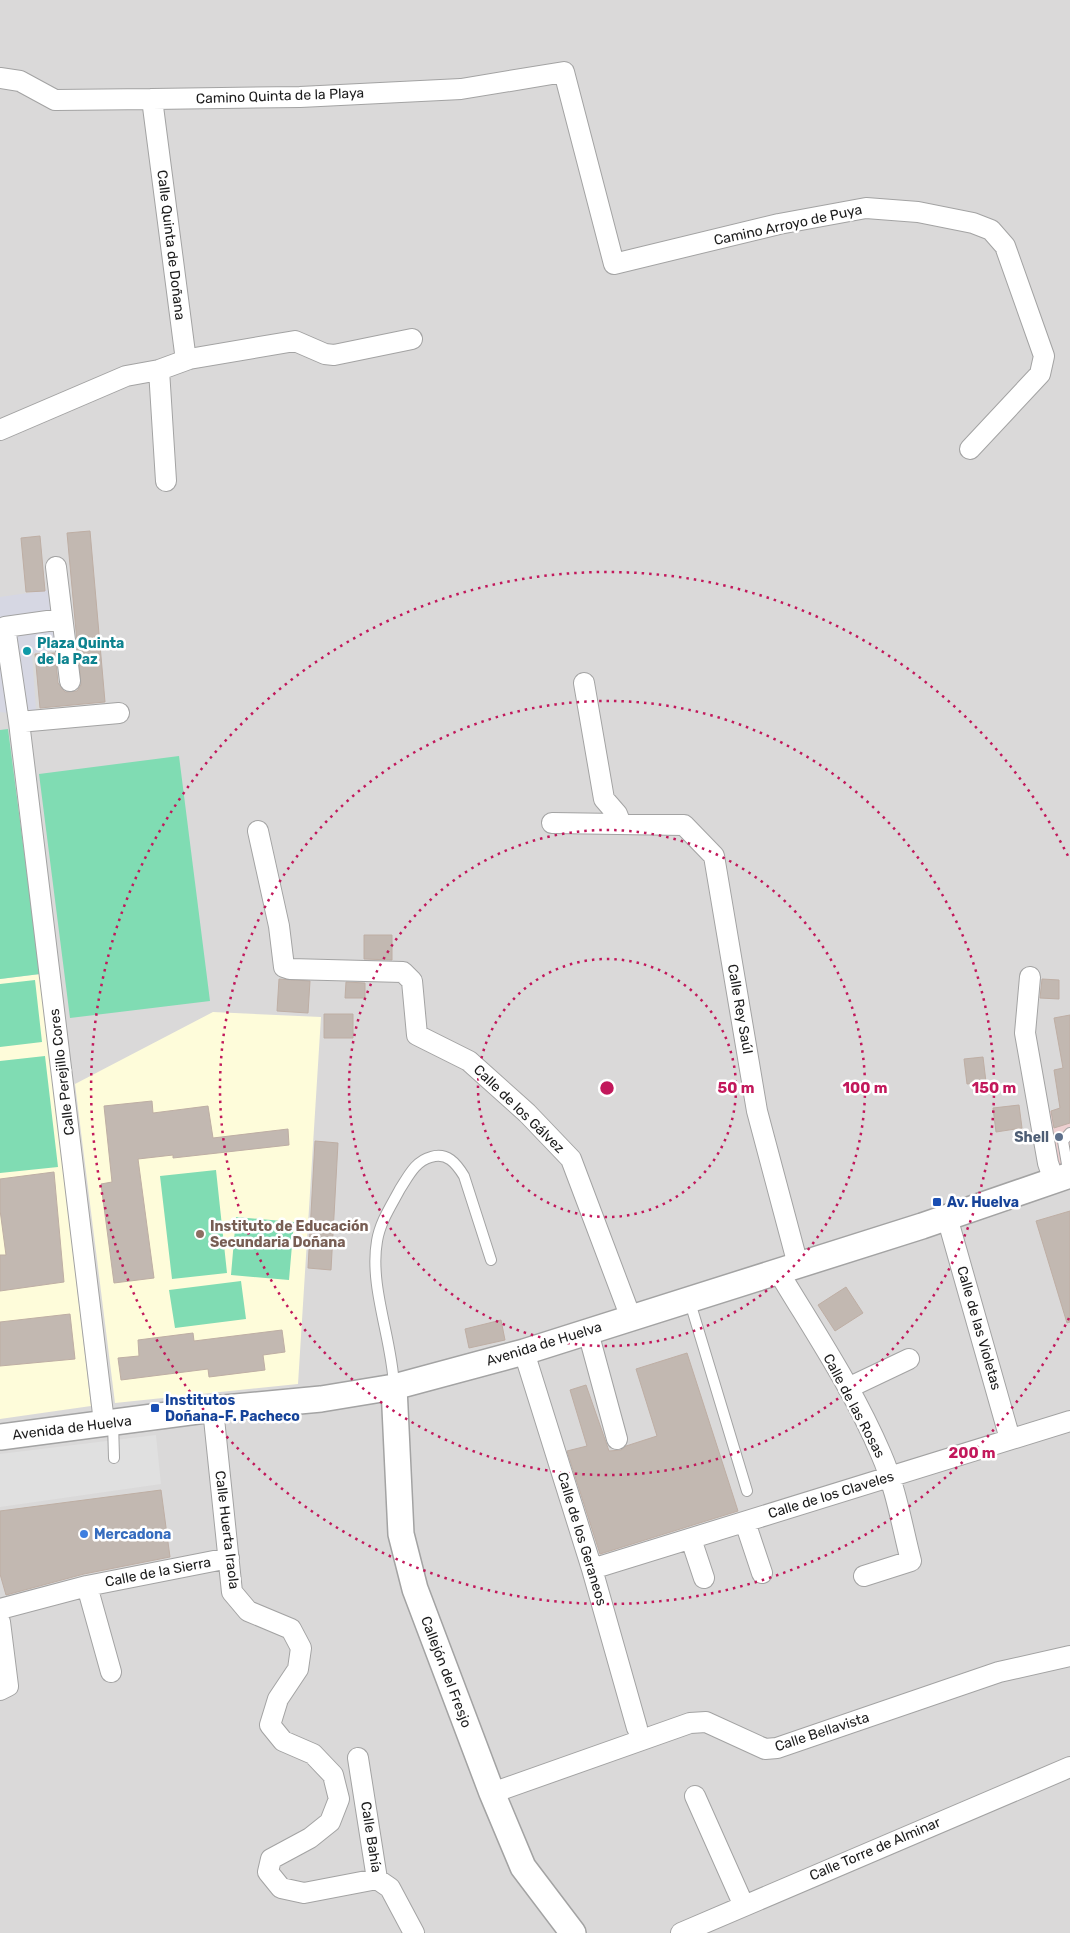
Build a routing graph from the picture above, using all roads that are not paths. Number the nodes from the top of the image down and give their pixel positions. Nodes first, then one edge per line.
1 (564, 72) joint
2 (0, 78) edge
3 (152, 99) junction
4 (412, 339) dead end
5 (188, 359) junction
6 (159, 370) junction
7 (0, 430) edge
8 (970, 449) dead end
9 (166, 481) dead end
10 (56, 567) dead end
11 (62, 619) junction
12 (70, 680) dead end
13 (584, 683) dead end
14 (119, 713) dead end
15 (20, 722) junction
16 (552, 823) dead end
17 (621, 824) junction
18 (258, 831) dead end
19 (1030, 977) dead end
20 (1070, 1133) edge
21 (1064, 1177) edge
22 (948, 1217) junction
23 (491, 1260) dead end
24 (788, 1268) junction
25 (689, 1299) junction
26 (631, 1318) junction
27 (588, 1332) junction
28 (524, 1352) junction
29 (909, 1359) dead end
30 (394, 1387) junction
31 (848, 1388) junction
32 (213, 1409) junction
33 (1070, 1421) edge
34 (108, 1422) junction
35 (0, 1437) edge
36 (617, 1439) dead end
37 (1010, 1439) junction
38 (114, 1458) dead end
39 (889, 1477) junction
40 (747, 1491) dead end
41 (745, 1522) junction
42 (691, 1538) junction
43 (229, 1558) junction
44 (592, 1570) junction
45 (762, 1573) dead end
46 (864, 1576) dead end
47 (704, 1578) dead end
48 (87, 1586) junction
49 (0, 1609) edge
50 (0, 1622) edge
51 (1070, 1656) edge
52 (111, 1672) dead end
53 (0, 1690) edge
54 (637, 1728) dead end
55 (358, 1758) dead end
56 (1070, 1766) edge
57 (492, 1793) junction
58 (695, 1796) dead end
59 (377, 1879) junction
60 (744, 1906) junction
61 (414, 1933) edge
62 (573, 1933) edge
63 (681, 1933) edge

1 - 3 street, Camino Quinta de la Playa
1 - 8 street, Camino Arroyo de Puya
2 - 3 street, Camino Quinta de la Playa
3 - 5 street, Calle Quinta de Doñana
4 - 5 street
5 - 6 street
6 - 7 street
6 - 9 street
10 - 11 street
11 - 12 street
11 - 15 street
13 - 17 street
14 - 15 street
15 - 34 street, Calle Perejillo Cores
16 - 17 street, Calle Rey Saúl
17 - 24 street, Calle Rey Saúl
18 - 26 street, Calle de los Gálvez
19 - 21 street
20 - 21 lane
21 - 22 street, Avenida de Huelva
22 - 24 street, Avenida de Huelva
22 - 37 street, Calle de las Violetas
23 - 30 lane
24 - 25 street, Avenida de Huelva
24 - 31 street, Calle de las Rosas
25 - 26 street, Avenida de Huelva
25 - 40 lane
26 - 27 street, Avenida de Huelva
27 - 28 street, Avenida de Huelva
27 - 36 street
28 - 30 street, Avenida de Huelva
28 - 44 street, Calle de los Geraneos
29 - 31 street
30 - 32 street, Avenida de Huelva
30 - 57 street, Callejón del Fresjo
31 - 39 street, Calle de las Rosas
32 - 34 street, Avenida de Huelva
32 - 43 street, Calle Huerta Iraola
33 - 37 street, Calle de los Claveles
34 - 35 street, Avenida de Huelva
34 - 38 lane
37 - 39 street, Calle de los Claveles
39 - 41 street, Calle de los Claveles
39 - 46 street, Calle de las Rosas
41 - 42 street, Calle de los Claveles
41 - 45 street
42 - 44 street, Calle de los Claveles
42 - 47 street
43 - 48 street, Calle de la Sierra
43 - 59 street, Calle Huerta Iraola
44 - 54 street, Calle de los Geraneos
48 - 49 street, Calle de la Sierra
48 - 52 street, Calle de la Sierra
50 - 53 street
51 - 57 street, Calle Bellavista
55 - 59 street, Calle Bahía
56 - 60 street, Calle Torre de Alminar
57 - 62 street, Callejón del Fresjo
58 - 60 street
59 - 61 street, Calle Bahía
60 - 63 street, Calle Torre de Alminar

